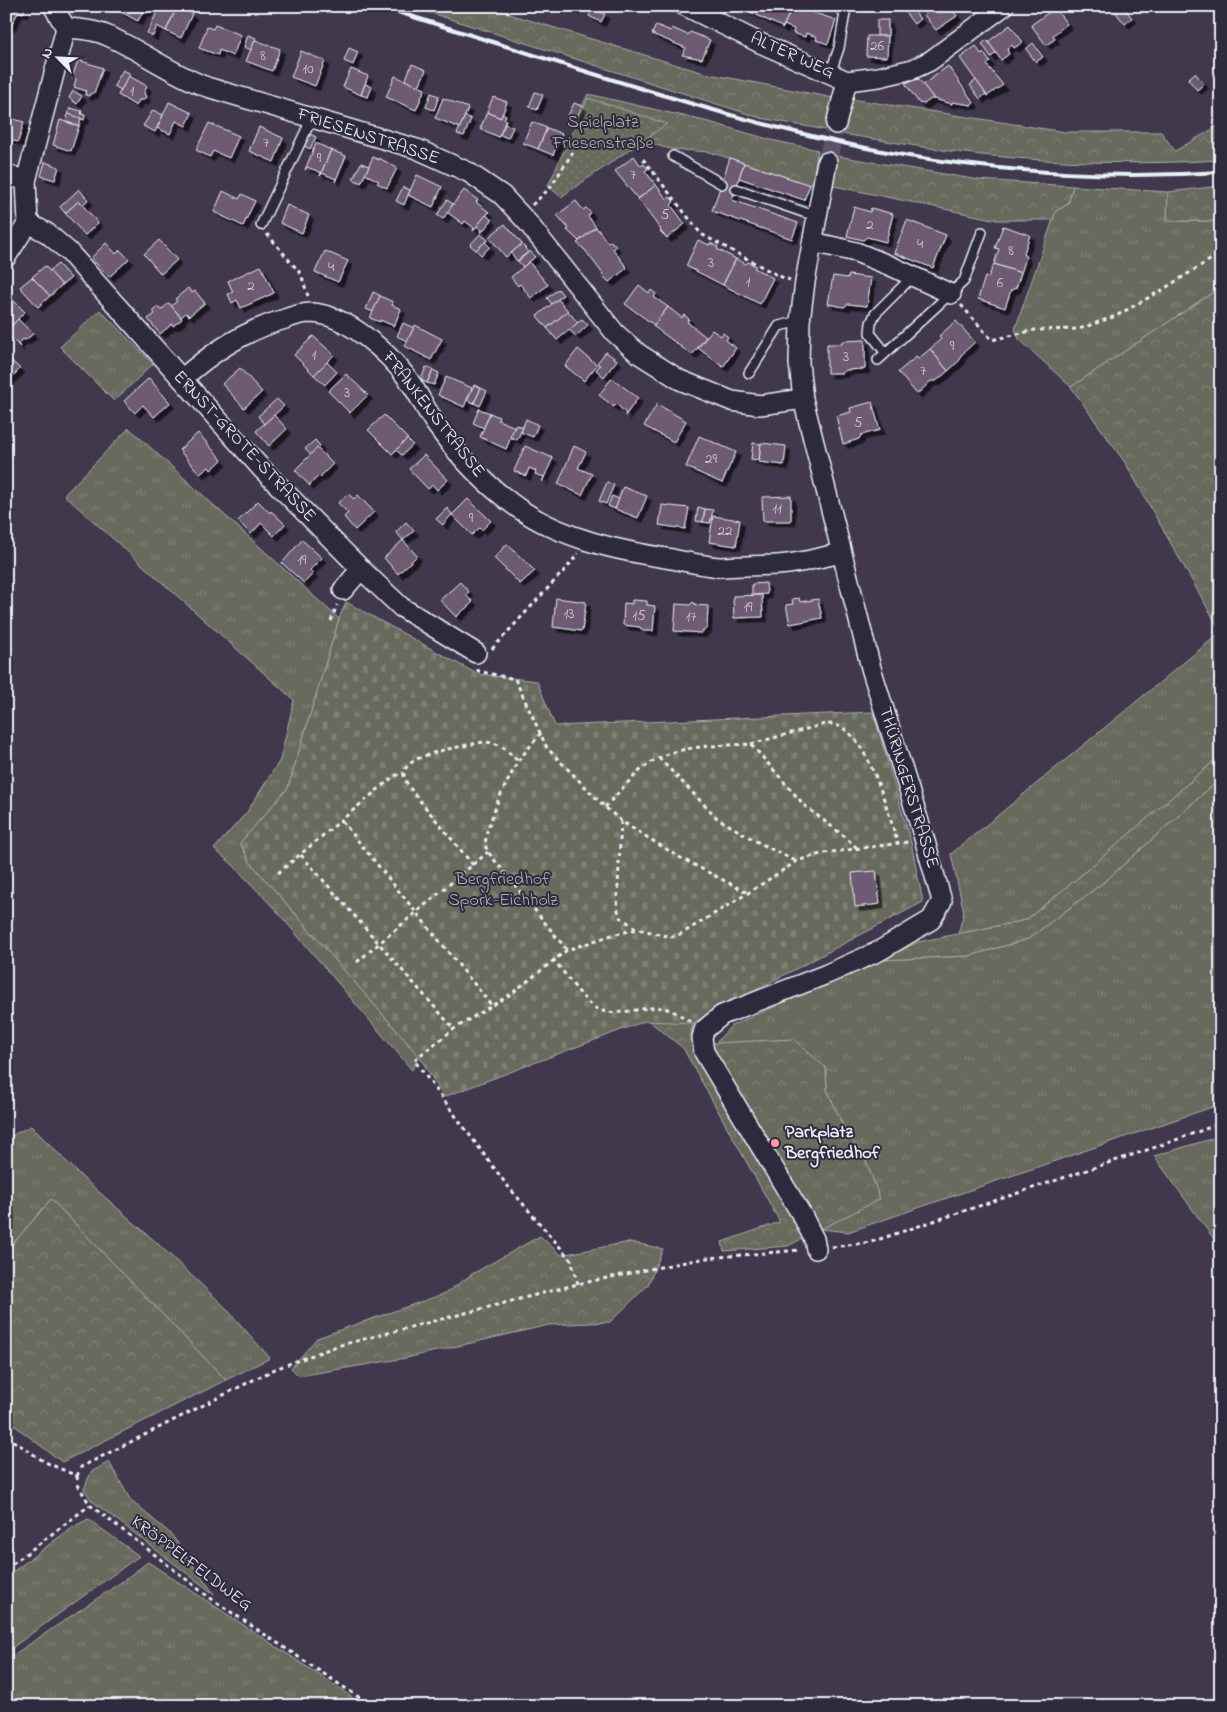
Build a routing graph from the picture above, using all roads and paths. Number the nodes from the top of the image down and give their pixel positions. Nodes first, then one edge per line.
1 (54, 6) edge
2 (685, 6) edge
3 (835, 6) edge
4 (1004, 6) edge
5 (722, 14) edge
6 (66, 28) junction
7 (838, 77) junction
8 (312, 117) junction
9 (836, 124) tunnel mouth
10 (573, 152) dead end
11 (673, 156) dead end
12 (643, 159) dead end
13 (828, 162) tunnel mouth
14 (6, 174) edge
15 (26, 181) junction
16 (722, 184) dead end
17 (736, 189) dead end
18 (521, 216) junction
19 (817, 216) junction
20 (28, 223) junction
21 (261, 225) dead end
22 (982, 232) dead end
23 (267, 234) dead end
24 (814, 242) junction
25 (1221, 253) edge
26 (6, 258) edge
27 (913, 276) junction
28 (805, 282) junction
29 (951, 294) junction
30 (308, 299) dead end
31 (800, 321) junction
32 (886, 352) junction
33 (878, 360) dead end
34 (749, 374) dead end
35 (182, 379) junction
36 (803, 400) junction
37 (841, 553) junction
38 (572, 561) dead end
39 (361, 569) junction
40 (343, 590) dead end
41 (475, 652) junction
42 (542, 733) junction
43 (751, 744) junction
44 (659, 757) junction
45 (518, 761) junction
46 (404, 772) junction
47 (605, 808) junction
48 (342, 821) junction
49 (621, 821) junction
50 (924, 838) junction
51 (898, 843) junction
52 (857, 849) junction
53 (488, 852) junction
54 (302, 855) junction
55 (797, 861) junction
56 (473, 865) junction
57 (278, 873) dead end
58 (748, 893) junction
59 (416, 913) junction
60 (638, 929) junction
61 (379, 943) junction
62 (567, 950) junction
63 (553, 959) junction
64 (357, 962) dead end
65 (492, 1006) junction
66 (454, 1029) junction
67 (704, 1030) junction
68 (1221, 1123) edge
69 (816, 1249) junction
70 (578, 1284) junction
71 (6, 1436) edge
72 (77, 1476) junction
73 (90, 1504) junction
74 (6, 1569) edge
75 (372, 1706) edge

1 - 6 street
2 - 5 street, ALTER WEG
3 - 7 lane
4 - 7 street, ALTER WEG
5 - 7 street, ALTER WEG
6 - 8 street, FRIESENSTRASSE
6 - 15 street
7 - 9 street
8 - 18 street, FRIESENSTRASSE
8 - 21 lane
10 - 18 path
11 - 16 lane
12 - 28 path
13 - 19 street, THÜRINGERSTRASSE
14 - 15 street
15 - 20 street
17 - 19 lane
18 - 36 street, FRIESENSTRASSE
19 - 24 street, THÜRINGERSTRASSE
20 - 26 street
20 - 35 street, ERNST-GROTE-STRASSE
22 - 29 lane
23 - 30 path
24 - 27 street
24 - 28 street, THÜRINGERSTRASSE
25 - 29 path
27 - 29 street
27 - 32 lane
28 - 31 street, THÜRINGERSTRASSE
29 - 32 lane
31 - 34 lane
31 - 36 street, THÜRINGERSTRASSE
32 - 33 lane
35 - 37 street, FRANKENSTRASSE
35 - 39 street, ERNST-GROTE-STRASSE
36 - 37 street, THÜRINGERSTRASSE
37 - 50 street, THÜRINGERSTRASSE
38 - 41 path
39 - 40 street
39 - 41 street, ERNST-GROTE-STRASSE
41 - 42 path
42 - 45 path
42 - 47 path
43 - 44 path
43 - 51 path
43 - 52 path
44 - 47 path
44 - 55 path
45 - 46 path
45 - 53 path
46 - 48 path
46 - 56 path
47 - 49 path
48 - 54 path
48 - 59 path
49 - 58 path
49 - 60 path
50 - 51 path
50 - 67 street, THÜRINGERSTRASSE
51 - 52 path
52 - 55 path
53 - 56 path
53 - 62 path
54 - 57 path
54 - 61 path
55 - 58 path
56 - 59 path
58 - 60 path
59 - 61 path
59 - 65 path
60 - 62 path
61 - 64 path
61 - 66 path
62 - 63 path
63 - 65 path
63 - 67 path
65 - 66 path
66 - 70 path
67 - 69 street
68 - 69 path
69 - 70 path
70 - 72 path
71 - 72 path
72 - 73 path, KRÖPPELFELDWEG
73 - 74 path
73 - 75 path, KRÖPPELFELDWEG

